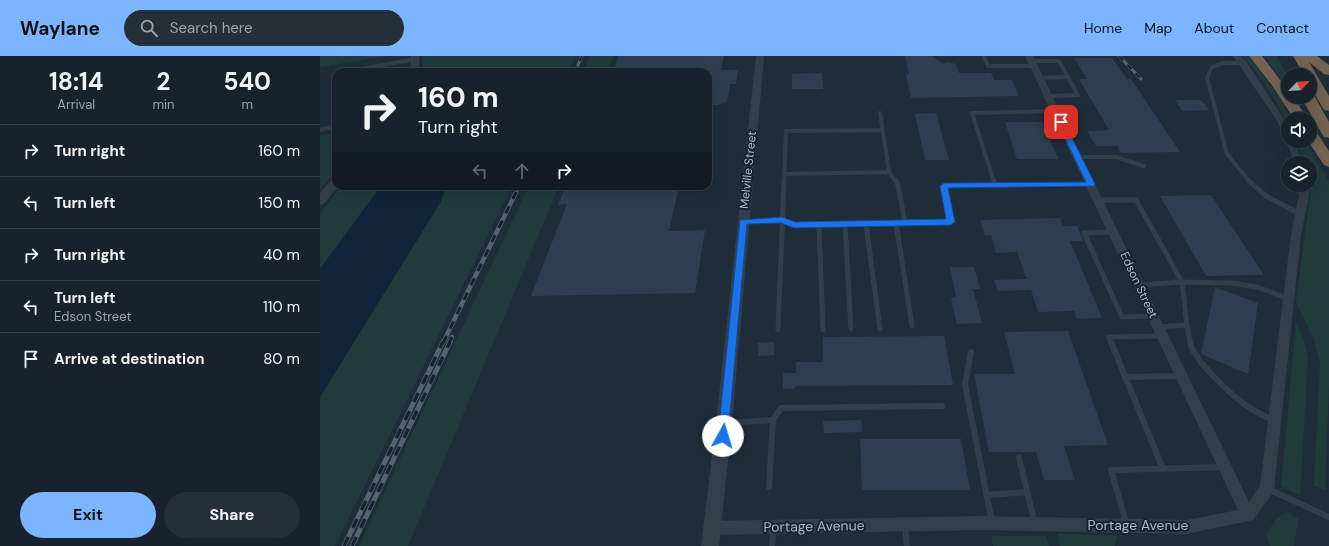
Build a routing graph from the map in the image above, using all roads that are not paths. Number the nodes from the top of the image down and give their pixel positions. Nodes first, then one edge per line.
1 (760, 56) edge
2 (984, 56) edge
3 (1237, 56) edge
4 (1255, 56) edge
5 (1286, 56) edge
6 (1299, 56) edge
7 (1309, 56) edge
8 (416, 58) edge
9 (1031, 61) edge
10 (1243, 62) junction
11 (365, 68) edge
12 (415, 68) edge
13 (1292, 68) edge
14 (1325, 68) edge
15 (1068, 77) junction
16 (1040, 78) junction
17 (1048, 96) junction
18 (1312, 104) edge
19 (1329, 107) edge
20 (1055, 111) junction
21 (1296, 112) edge
22 (880, 113) dead end
23 (1281, 121) edge
24 (332, 127) edge
25 (320, 130) edge
26 (883, 130) junction
27 (1329, 134) edge
28 (1317, 144) edge
29 (1078, 157) junction
30 (1329, 162) edge
31 (1144, 166) dead end
32 (889, 172) junction
33 (785, 174) junction
34 (1091, 184) junction
35 (995, 185) junction
36 (332, 186) edge
37 (1304, 192) edge
38 (1098, 200) junction
39 (320, 201) edge
40 (1300, 214) junction
41 (782, 220) junction
42 (743, 222) junction
43 (896, 223) junction
44 (905, 223) junction
45 (845, 224) junction
46 (866, 224) junction
47 (819, 225) junction
48 (1114, 232) junction
49 (1182, 282) junction
50 (1139, 285) junction
51 (1289, 299) junction
52 (1153, 316) junction
53 (1188, 325) junction
54 (912, 326) dead end
55 (851, 329) dead end
56 (880, 329) dead end
57 (778, 330) dead end
58 (823, 330) dead end
59 (1161, 331) junction
60 (971, 352) dead end
61 (1182, 376) junction
62 (1125, 377) junction
63 (942, 406) dead end
64 (773, 420) junction
65 (1275, 422) junction
66 (724, 423) junction
67 (1019, 458) dead end
68 (1225, 467) junction
69 (1163, 469) junction
70 (769, 487) dead end
71 (1267, 489) junction
72 (1027, 492) junction
73 (986, 495) junction
74 (1248, 515) junction
75 (1329, 517) edge
76 (992, 524) junction
77 (905, 525) junction
78 (1035, 525) junction
79 (1128, 526) junction
80 (774, 527) junction
81 (711, 528) junction
82 (710, 546) edge
83 (772, 546) edge
84 (907, 546) edge

1 - 42 street, Melville Street
2 - 9 lane
3 - 10 street
4 - 21 highway
5 - 13 highway
6 - 19 highway
7 - 14 highway
8 - 11 lane
8 - 12 street
9 - 15 lane
9 - 16 street, Edson Street
10 - 23 street
10 - 40 lane
15 - 16 lane
15 - 17 lane
16 - 17 street, Edson Street
17 - 20 street, Edson Street
18 - 27 highway
20 - 29 street, Edson Street
20 - 35 lane
22 - 26 lane
24 - 25 lane
26 - 32 lane
26 - 33 lane
28 - 30 highway
29 - 31 lane
29 - 34 street, Edson Street
32 - 33 lane
32 - 44 lane
33 - 41 lane
34 - 35 lane
34 - 38 street, Edson Street
35 - 44 lane
36 - 39 street
37 - 40 street
38 - 48 street, Edson Street
38 - 49 lane
40 - 51 street
41 - 42 lane
41 - 47 lane
41 - 57 lane
42 - 66 street, Melville Street
43 - 44 lane
43 - 46 lane
43 - 54 lane
45 - 46 lane
45 - 47 lane
45 - 55 lane
46 - 56 lane
47 - 58 lane
48 - 50 street, Edson Street
48 - 52 lane
49 - 50 lane
49 - 51 lane
49 - 53 lane
50 - 52 street, Edson Street
51 - 65 street
52 - 59 street, Edson Street
53 - 59 lane
53 - 65 lane
59 - 61 street, Edson Street
59 - 62 lane
60 - 73 lane
61 - 62 lane
61 - 68 street, Edson Street
62 - 69 lane
63 - 64 lane
64 - 66 lane
64 - 70 lane
65 - 71 street
66 - 81 street, Melville Street
67 - 72 lane
68 - 69 lane
68 - 74 street, Edson Street
69 - 79 lane
71 - 74 street
71 - 75 lane
72 - 73 lane
72 - 78 lane
73 - 76 lane
74 - 79 street, Portage Avenue
76 - 77 street, Portage Avenue
76 - 78 street, Portage Avenue
77 - 80 street, Portage Avenue
77 - 84 lane
78 - 79 street, Portage Avenue
80 - 81 street, Portage Avenue
80 - 83 lane
81 - 82 street, Melville Street

